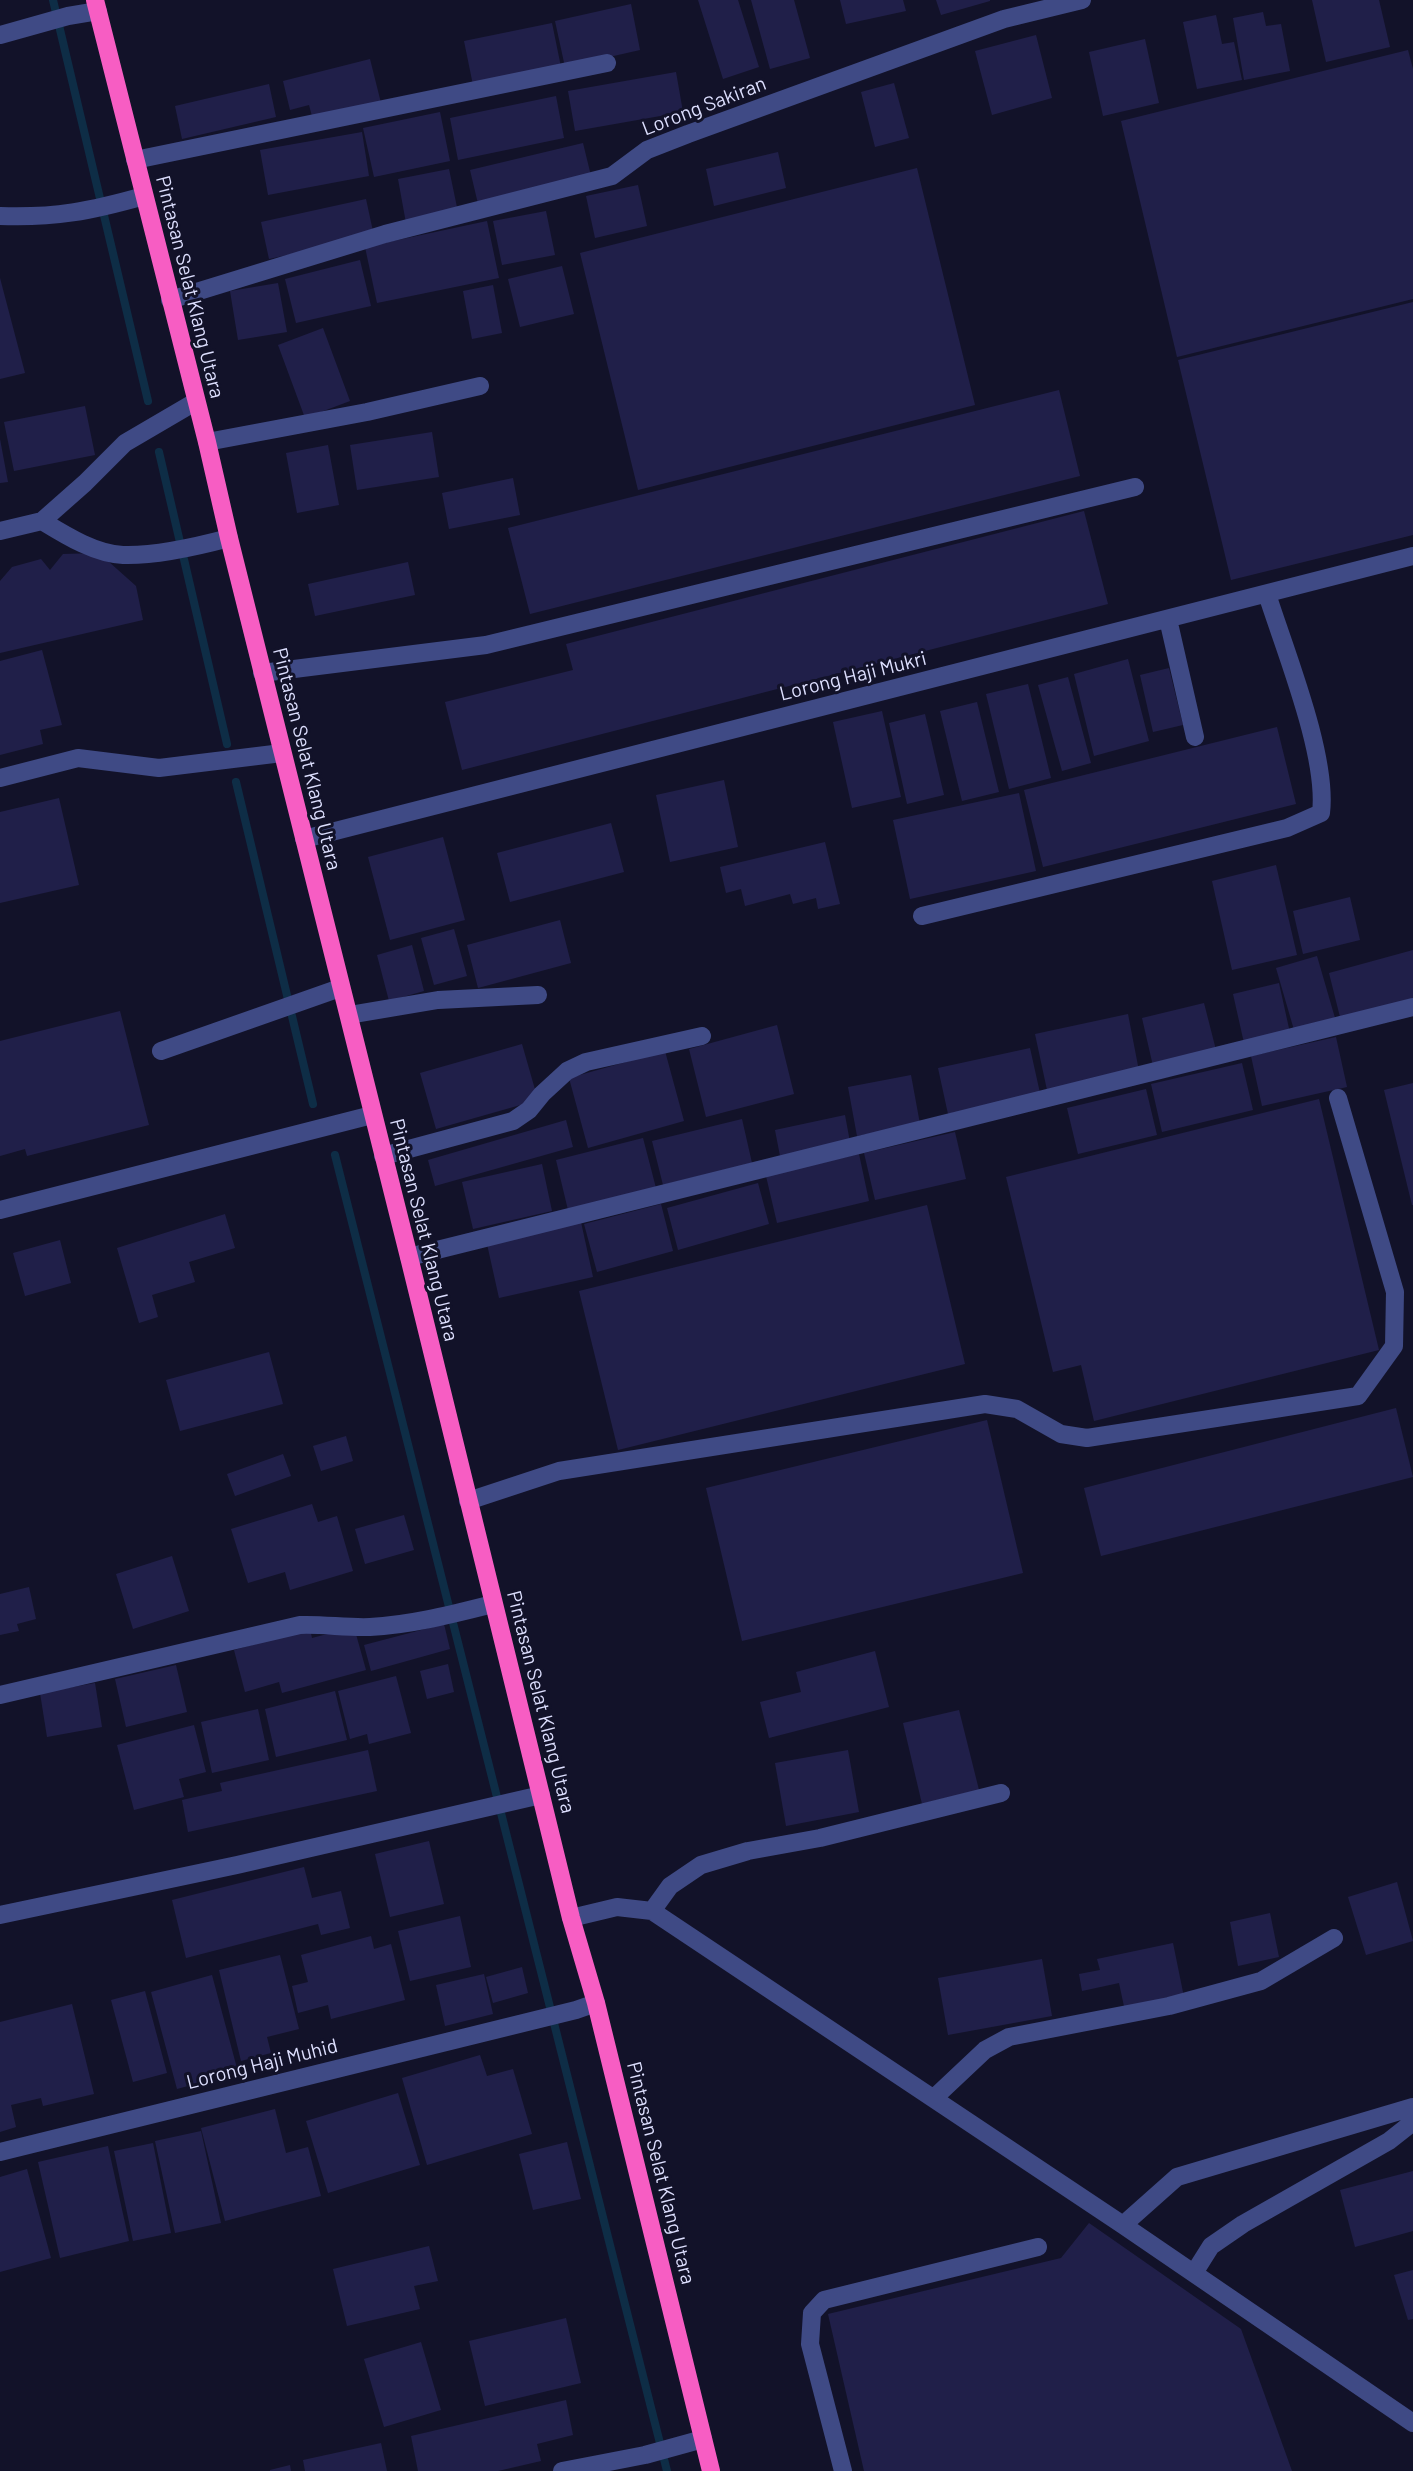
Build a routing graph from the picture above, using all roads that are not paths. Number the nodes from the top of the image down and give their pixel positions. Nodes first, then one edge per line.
1 (1082, 0) edge
2 (97, 6) edge
3 (0, 34) edge
4 (607, 63) dead end
5 (135, 160) junction
6 (144, 196) junction
7 (0, 216) edge
8 (170, 300) junction
9 (480, 386) dead end
10 (195, 402) junction
11 (207, 442) junction
12 (1135, 487) dead end
13 (42, 521) junction
14 (0, 531) edge
15 (229, 538) junction
16 (1413, 556) edge
17 (1267, 594) junction
18 (1168, 619) junction
19 (262, 673) junction
20 (1195, 737) dead end
21 (282, 753) junction
22 (0, 778) edge
23 (304, 839) junction
24 (922, 916) dead end
25 (340, 988) junction
26 (538, 995) dead end
27 (1413, 1007) edge
28 (349, 1015) junction
29 (702, 1036) dead end
30 (161, 1051) dead end
31 (1338, 1098) dead end
32 (372, 1115) junction
33 (383, 1156) junction
34 (0, 1210) edge
35 (409, 1257) junction
36 (468, 1501) junction
37 (484, 1606) junction
38 (0, 1695) edge
39 (1001, 1792) dead end
40 (541, 1795) junction
41 (652, 1911) junction
42 (0, 1915) edge
43 (571, 1918) junction
44 (1334, 1938) dead end
45 (596, 2003) junction
46 (933, 2098) junction
47 (1413, 2107) edge
48 (1413, 2122) edge
49 (0, 2152) edge
50 (1123, 2225) junction
51 (1038, 2247) dead end
52 (1196, 2269) junction
53 (1413, 2423) edge
54 (703, 2439) junction
55 (562, 2471) edge
56 (711, 2471) edge
57 (843, 2471) edge

1 - 8 street, Lorong Sakiran
2 - 3 street
2 - 5 highway, Pintasan Selat Klang Utara
4 - 5 street
5 - 6 highway, Pintasan Selat Klang Utara
6 - 7 street
6 - 8 highway, Pintasan Selat Klang Utara
8 - 10 highway, Pintasan Selat Klang Utara
9 - 11 street
10 - 11 highway, Pintasan Selat Klang Utara
10 - 13 street
11 - 15 highway, Pintasan Selat Klang Utara
12 - 19 street
13 - 14 street
13 - 15 street
15 - 19 highway, Pintasan Selat Klang Utara
16 - 17 street, Lorong Haji Mukri
17 - 18 street, Lorong Haji Mukri
17 - 24 street
18 - 20 street
18 - 23 street, Lorong Haji Mukri
19 - 21 highway, Pintasan Selat Klang Utara
21 - 22 street
21 - 23 highway, Pintasan Selat Klang Utara
23 - 25 highway, Pintasan Selat Klang Utara
25 - 28 highway, Pintasan Selat Klang Utara
25 - 30 street
26 - 28 street
27 - 35 street
28 - 32 highway, Pintasan Selat Klang Utara
29 - 33 street
31 - 36 street
32 - 33 highway, Pintasan Selat Klang Utara
32 - 34 street
33 - 35 highway, Pintasan Selat Klang Utara
35 - 36 highway, Pintasan Selat Klang Utara
36 - 37 highway, Pintasan Selat Klang Utara
37 - 38 street
37 - 40 highway, Pintasan Selat Klang Utara
39 - 41 street
40 - 42 street
40 - 43 highway, Pintasan Selat Klang Utara
41 - 43 street
41 - 46 street
43 - 45 highway, Pintasan Selat Klang Utara
44 - 46 street
45 - 49 street, Lorong Haji Muhid
45 - 54 highway, Pintasan Selat Klang Utara
46 - 50 street
47 - 50 street
48 - 52 street
50 - 52 street
51 - 57 street
52 - 53 street
54 - 55 street
54 - 56 highway, Pintasan Selat Klang Utara

